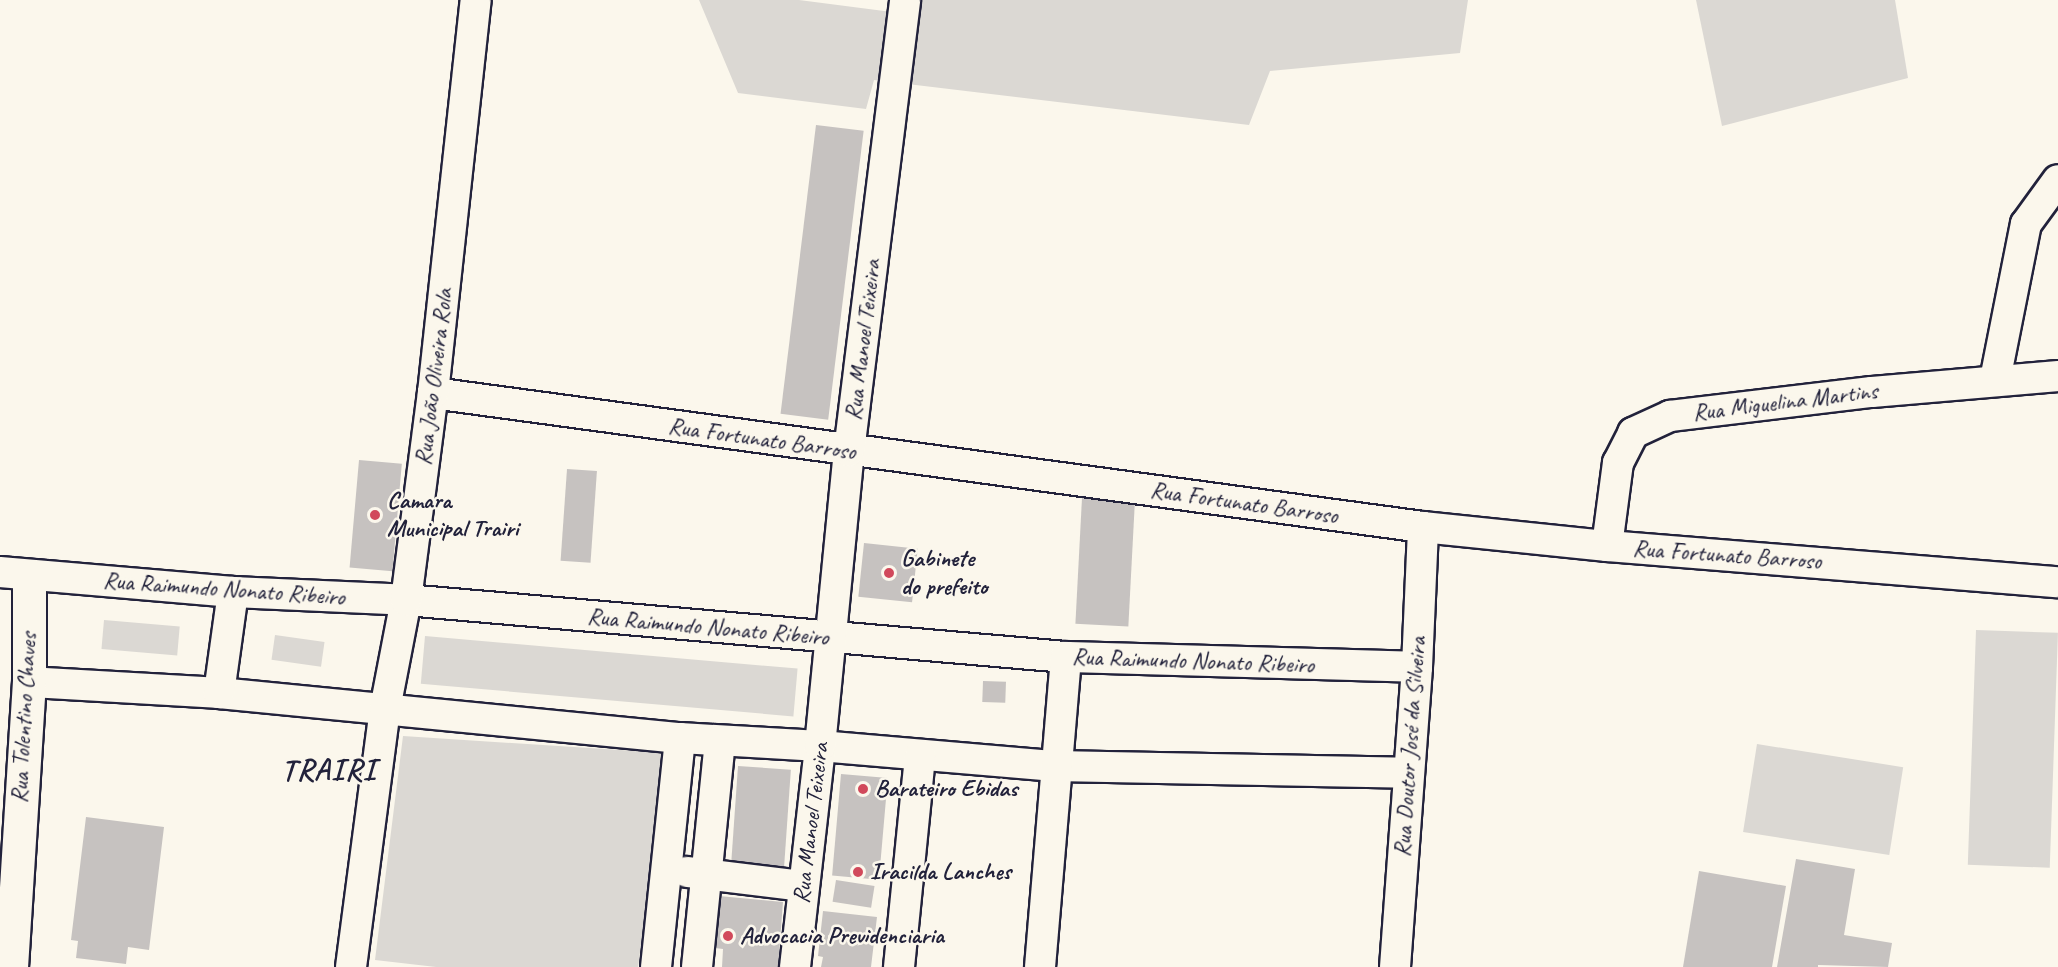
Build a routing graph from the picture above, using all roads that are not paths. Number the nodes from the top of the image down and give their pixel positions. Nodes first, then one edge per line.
1 (476, 0) edge
2 (905, 0) edge
3 (2058, 180) edge
4 (2058, 376) edge
5 (1995, 380) junction
6 (433, 393) junction
7 (849, 451) junction
8 (1423, 527) junction
9 (1607, 546) junction
10 (14, 574) edge
11 (2058, 582) edge
12 (233, 592) junction
13 (406, 600) junction
14 (829, 638) junction
15 (1066, 657) junction
16 (1417, 667) junction
17 (29, 682) junction
18 (219, 693) junction
19 (385, 709) junction
20 (680, 738) junction
21 (720, 741) junction
22 (820, 746) junction
23 (920, 756) junction
24 (1055, 766) junction
25 (1408, 773) junction
26 (666, 870) junction
27 (705, 874) junction
28 (803, 886) junction
29 (11, 967) edge
30 (351, 967) edge
31 (656, 967) edge
32 (697, 967) edge
33 (795, 967) edge
34 (899, 967) edge
35 (1040, 967) edge
36 (1395, 967) edge

1 - 6 street, Rua João Oliveira Rola
2 - 7 street, Rua Manoel Teixeira
3 - 5 street
4 - 5 street, Rua Miguelina Martins
5 - 9 street, Rua Miguelina Martins
6 - 7 street, Rua Fortunato Barroso
6 - 13 street, Rua João Oliveira Rola
7 - 8 street, Rua Fortunato Barroso
7 - 14 street, Rua Manoel Teixeira
8 - 9 street, Rua Fortunato Barroso
8 - 16 street, Rua Doutor José da Silveira
9 - 11 street, Rua Fortunato Barroso
10 - 12 street, Rua Raimundo Nonato Ribeiro
10 - 17 street, Rua Tolentino Chaves
12 - 13 street, Rua Raimundo Nonato Ribeiro
12 - 18 street
13 - 14 street, Rua Raimundo Nonato Ribeiro
13 - 19 street, Rua João Oliveira Rola
14 - 15 street, Rua Raimundo Nonato Ribeiro
14 - 22 street, Rua Manoel Teixeira
15 - 16 street, Rua Raimundo Nonato Ribeiro
15 - 24 street
16 - 25 street, Rua Doutor José da Silveira
17 - 18 street
17 - 29 street, Rua Tolentino Chaves
18 - 19 street
19 - 20 street
19 - 30 street, Rua João Oliveira Rola
20 - 21 street
20 - 26 street
21 - 22 street
21 - 27 street
22 - 23 street
22 - 28 street, Rua Manoel Teixeira
23 - 24 street
23 - 34 street
24 - 25 street
24 - 35 street
25 - 36 street, Rua Doutor José da Silveira
26 - 27 street
26 - 31 street
27 - 28 street
27 - 32 street
28 - 33 street, Rua Manoel Teixeira

